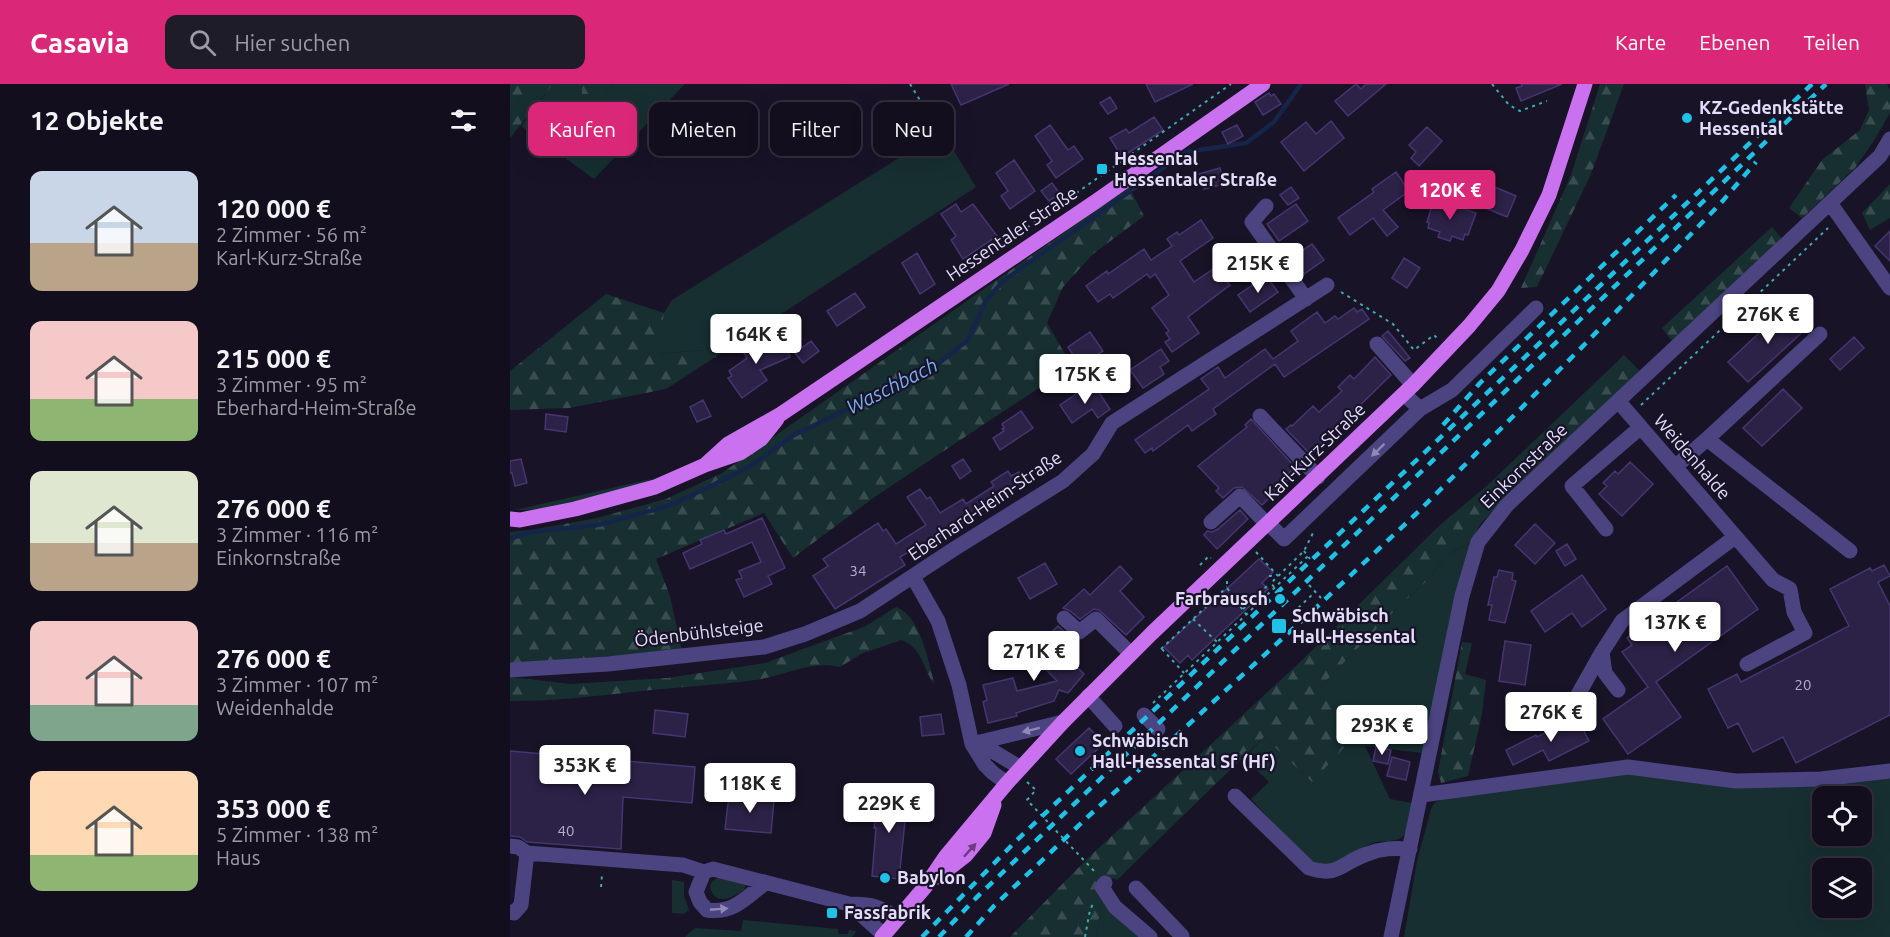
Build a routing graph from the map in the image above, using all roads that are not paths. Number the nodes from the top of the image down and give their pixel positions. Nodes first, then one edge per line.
1 (1263, 84) edge
2 (1585, 84) edge
3 (1890, 139) edge
4 (1830, 203) junction
5 (1266, 206) dead end
6 (1328, 285) road end
7 (1890, 288) edge
8 (1306, 299) junction
9 (1536, 308) dead end
10 (1820, 334) dead end
11 (1377, 344) dead end
12 (1409, 389) junction
13 (1619, 402) junction
14 (1420, 409) junction
15 (1260, 416) dead end
16 (1641, 427) junction
17 (1707, 439) junction
18 (1675, 466) junction
19 (1317, 477) junction
20 (510, 519) edge
21 (1211, 522) dead end
22 (1268, 524) junction
23 (1606, 529) dead end
24 (1735, 537) junction
25 (1850, 551) dead end
26 (913, 577) junction
27 (1064, 618) dead end
28 (1602, 652) junction
29 (1131, 654) junction
30 (1747, 664) dead end
31 (510, 670) edge
32 (1618, 690) dead end
33 (1088, 696) junction
34 (1144, 715) road end
35 (1558, 719) dead end
36 (1063, 722) junction
37 (1114, 726) dead end
38 (1158, 729) dead end
39 (972, 744) junction
40 (1890, 771) edge
41 (1024, 775) junction
42 (1007, 783) junction
43 (1422, 795) junction
44 (1235, 796) dead end
45 (510, 846) edge
46 (1410, 849) junction
47 (527, 853) junction
48 (704, 872) junction
49 (765, 883) junction
50 (1104, 885) road end
51 (1136, 888) dead end
52 (849, 904) junction
53 (510, 912) edge
54 (897, 918) junction
55 (883, 936) edge
56 (1182, 936) edge
57 (1150, 937) edge
58 (1391, 937) edge

1 - 20 main road, Hessentaler Straße
2 - 12 main road, Karl-Kurz-Straße
3 - 4 street, Einkornstraße
4 - 7 street
4 - 13 street, Einkornstraße
5 - 8 street
6 - 8 street, Eberhard-Heim-Straße
8 - 26 street, Eberhard-Heim-Straße
9 - 14 street
10 - 17 street
11 - 12 street
12 - 14 street
12 - 19 main road, Karl-Kurz-Straße
13 - 16 street, Weidenhalde
13 - 43 street, Einkornstraße
14 -> 22 street
15 - 19 street
16 - 18 street, Weidenhalde
16 - 23 street
17 - 18 street
17 - 25 street
18 - 24 street, Weidenhalde
19 - 22 main road, Karl-Kurz-Straße
21 - 22 street
22 - 29 main road, Karl-Kurz-Straße
24 - 28 street
24 - 30 street, Weidenhalde
26 - 31 street, Ödenbühlsteige
26 - 39 street, Eberhard-Heim-Straße
27 - 29 street
28 - 32 street
28 - 35 street
29 - 33 main road, Karl-Kurz-Straße
33 - 36 main road, Karl-Kurz-Straße
33 - 37 street
34 - 38 street
36 -> 39 street
36 - 41 main road, Karl-Kurz-Straße
39 - 41 street
39 - 42 street, Eberhard-Heim-Straße
40 - 43 street
41 - 42 main road, Karl-Kurz-Straße
42 - 54 main road, Karl-Kurz-Straße
43 - 46 street, Einkornstraße
44 - 46 street
45 - 47 street, Karl-Kurz-Straße
46 - 58 street, Einkornstraße
47 - 48 street, Karl-Kurz-Straße
47 - 53 street
48 - 49 street, Karl-Kurz-Straße
48 -> 49 street
49 - 52 street, Karl-Kurz-Straße
50 - 57 street
51 - 56 street
52 - 54 street, Karl-Kurz-Straße
52 - 55 street, Karl-Kurz-Straße
54 - 55 main road, Karl-Kurz-Straße

